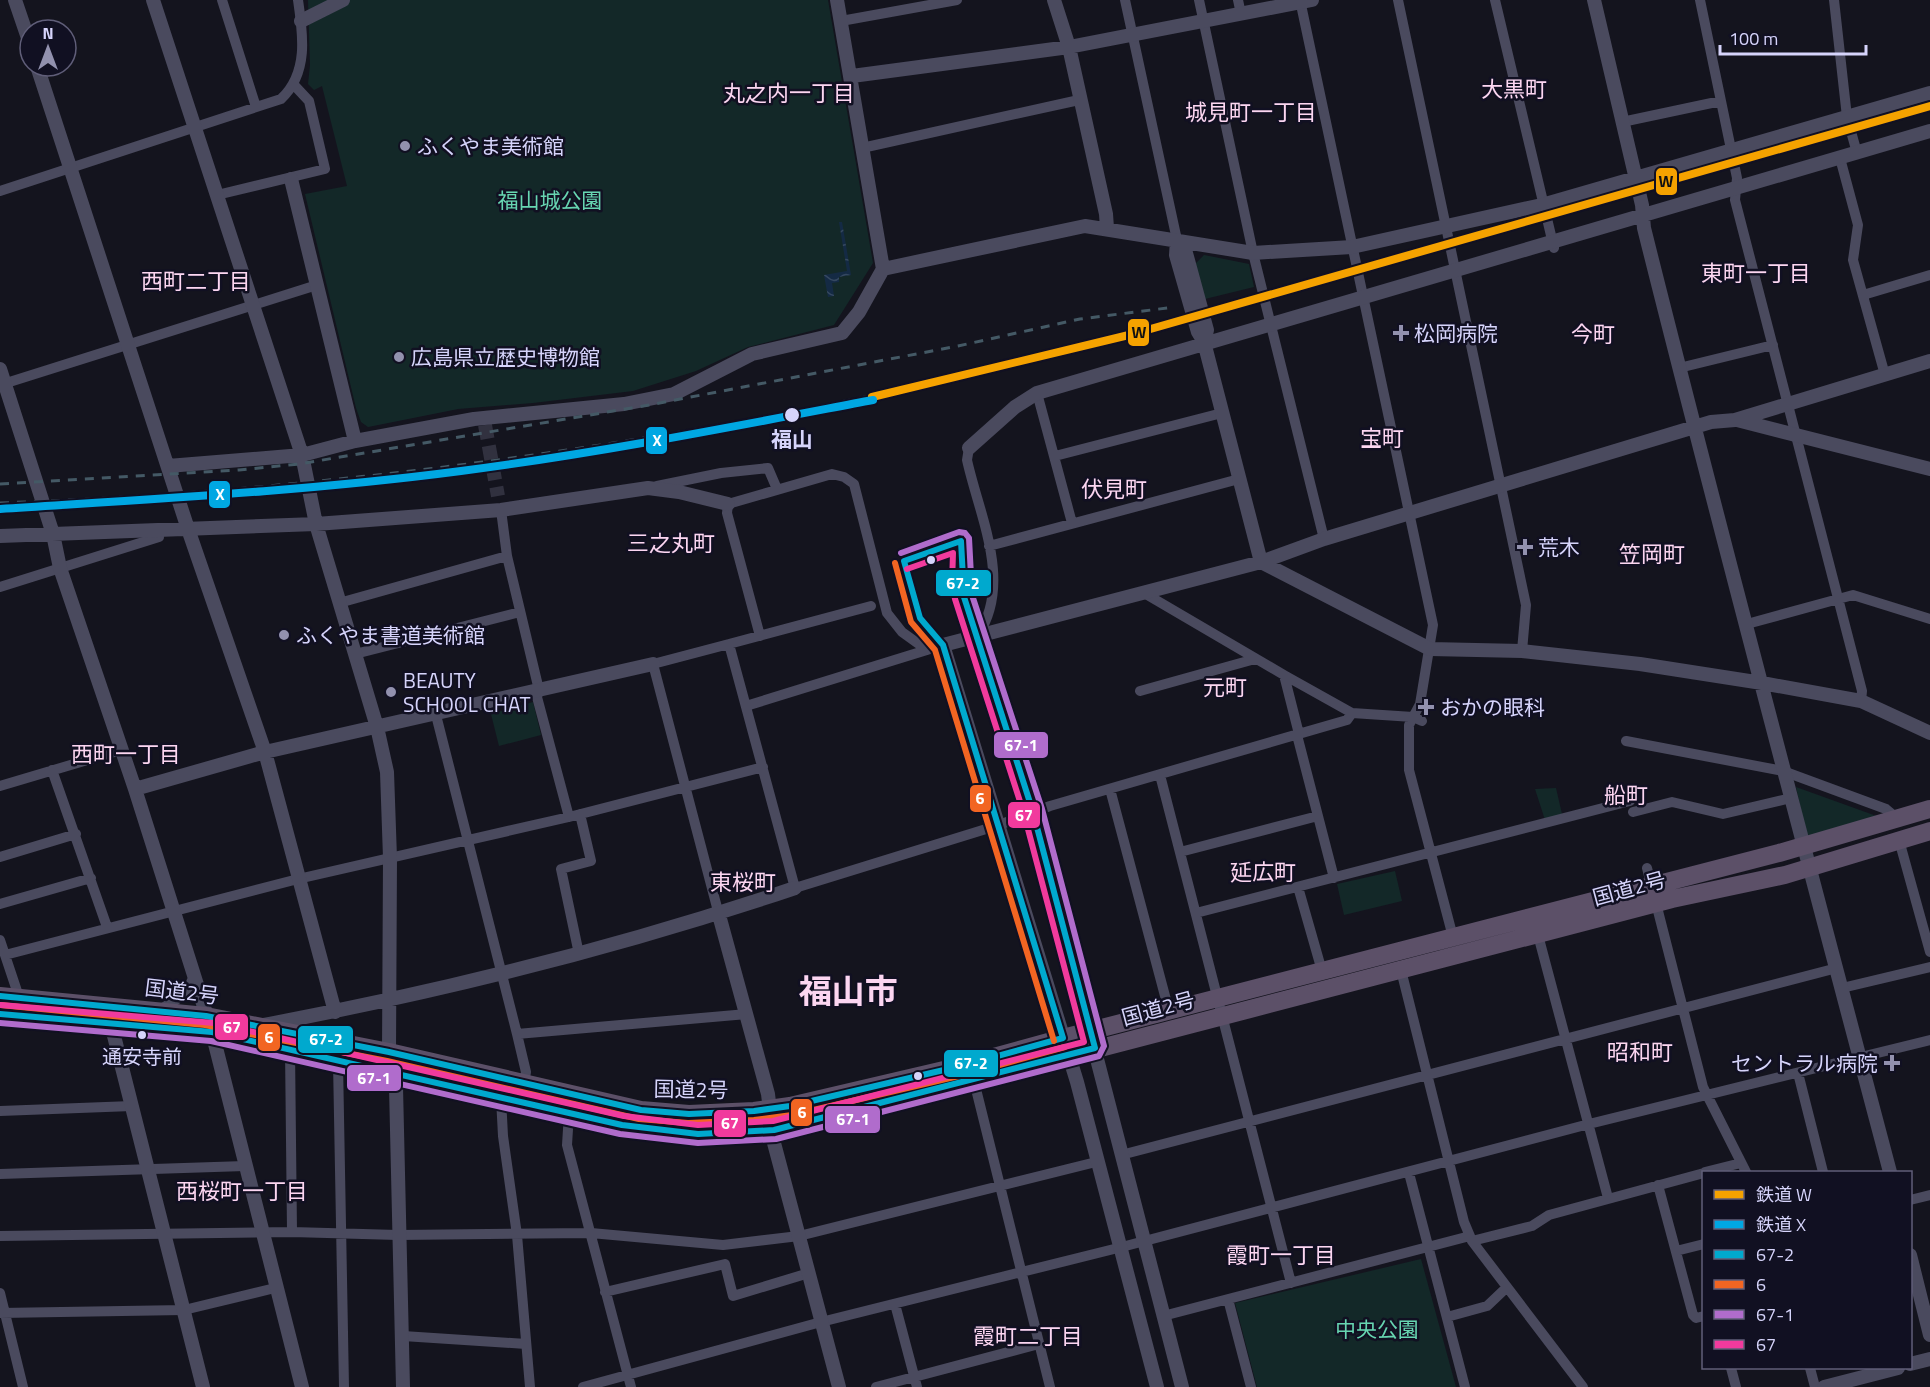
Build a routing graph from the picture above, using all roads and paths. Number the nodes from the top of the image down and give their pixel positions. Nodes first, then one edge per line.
1 (15, 0) edge
2 (153, 0) edge
3 (222, 0) edge
4 (298, 0) edge
5 (343, 0) edge
6 (837, 0) edge
7 (957, 0) edge
8 (1054, 0) edge
9 (1125, 0) edge
10 (1199, 0) edge
11 (1238, 0) edge
12 (1398, 0) edge
13 (1495, 0) edge
14 (1594, 0) edge
15 (1700, 0) edge
16 (1834, 0) edge
17 (1304, 1) edge
18 (1241, 14) junction
19 (21, 18) edge
20 (301, 21) junction
21 (841, 21) junction
22 (1204, 21) junction
23 (1133, 35) junction
24 (1069, 47) junction
25 (852, 76) junction
26 (41, 78) edge
27 (294, 85) junction
28 (1930, 93) edge
29 (1079, 100) junction
30 (1721, 100) junction
31 (256, 107) junction
32 (1847, 117) junction
33 (1622, 122) junction
34 (195, 127) junction
35 (1930, 131) edge
36 (862, 148) junction
37 (1731, 150) junction
38 (1857, 153) junction
39 (1840, 158) junction
40 (71, 168) junction
41 (1635, 178) junction
42 (291, 179) junction
43 (1736, 188) junction
44 (0, 191) edge
45 (217, 195) junction
46 (1542, 205) junction
47 (1643, 215) junction
48 (1448, 227) junction
49 (1107, 228) junction
50 (1177, 240) junction
51 (1553, 244) junction
52 (1352, 247) junction
53 (1253, 253) junction
54 (1457, 268) junction
55 (883, 269) junction
56 (1930, 275) edge
57 (317, 285) junction
58 (1863, 295) junction
59 (1364, 296) junction
60 (252, 305) junction
61 (1270, 324) junction
62 (1204, 342) junction
63 (130, 345) junction
64 (1773, 345) junction
65 (1930, 361) edge
66 (1679, 368) junction
67 (0, 369) edge
68 (1885, 375) junction
69 (2, 384) edge
70 (1037, 393) junction
71 (1788, 404) junction
72 (1222, 413) junction
73 (1735, 420) junction
74 (1696, 426) junction
75 (1797, 436) junction
76 (355, 441) junction
77 (969, 448) joint
78 (302, 455) junction
79 (1055, 456) junction
80 (168, 466) junction
81 (1930, 469) edge
82 (1239, 479) junction
83 (1501, 485) junction
84 (648, 488) junction
85 (777, 489) junction
86 (498, 496) tunnel mouth
87 (728, 504) junction
88 (501, 510) junction
89 (1410, 513) junction
90 (1071, 523) junction
91 (316, 524) junction
92 (188, 529) junction
93 (159, 530) junction
94 (53, 534) junction
95 (0, 536) edge
96 (1324, 539) junction
97 (989, 546) junction
98 (507, 556) junction
99 (1262, 562) junction
100 (60, 568) junction
101 (0, 587) edge
102 (1144, 593) junction
103 (1839, 598) junction
104 (339, 603) junction
105 (871, 606) dead end
106 (520, 612) junction
107 (1930, 619) edge
108 (1747, 624) junction
109 (978, 635) junction
110 (760, 636) junction
111 (729, 644) junction
112 (943, 645) junction
113 (1430, 649) junction
114 (927, 650) junction
115 (1522, 651) junction
116 (355, 654) junction
117 (1256, 659) junction
118 (653, 664) junction
119 (1284, 675) junction
120 (1762, 683) junction
121 (538, 690) junction
122 (1140, 691) dead end
123 (1861, 701) junction
124 (746, 706) junction
125 (1352, 713) junction
126 (436, 715) junction
127 (1417, 719) junction
128 (377, 727) junction
129 (1930, 732) edge
130 (1298, 735) junction
131 (1626, 741) dead end
132 (121, 750) junction
133 (265, 752) junction
134 (763, 767) junction
135 (52, 770) junction
136 (1783, 771) junction
137 (1160, 775) junction
138 (0, 786) edge
139 (685, 787) junction
140 (135, 789) junction
141 (1110, 789) junction
142 (1791, 798) junction
143 (1930, 809) edge
144 (1034, 812) junction
145 (574, 816) junction
146 (1318, 816) junction
147 (1898, 819) junction
148 (999, 825) junction
149 (1930, 831) edge
150 (76, 834) junction
151 (1899, 840) junction
152 (470, 841) junction
153 (1802, 846) junction
154 (1180, 852) junction
155 (1430, 854) junction
156 (0, 857) edge
157 (390, 858) junction
158 (1647, 868) dead end
159 (1808, 868) junction
160 (90, 878) junction
161 (1334, 878) junction
162 (298, 879) junction
163 (1651, 886) junction
164 (1298, 887) junction
165 (795, 888) junction
166 (0, 904) edge
167 (1656, 904) junction
168 (173, 911) junction
169 (1197, 914) junction
170 (719, 915) junction
171 (107, 927) junction
172 (1538, 935) junction
173 (1453, 937) junction
174 (0, 940) edge
175 (1396, 951) junction
176 (1930, 952) edge
177 (579, 954) junction
178 (5, 955) junction
179 (1930, 967) edge
180 (1837, 968) junction
181 (1400, 970) junction
182 (1322, 972) junction
183 (502, 973) junction
184 (194, 977) junction
185 (1842, 988) junction
186 (0, 996) edge
187 (19, 997) junction
188 (391, 1001) junction
189 (1221, 1006) junction
190 (1684, 1008) junction
191 (158, 1011) junction
192 (1169, 1011) junction
193 (335, 1012) junction
194 (0, 1014) edge
195 (747, 1014) junction
196 (111, 1024) junction
197 (209, 1024) junction
198 (259, 1026) junction
199 (518, 1034) junction
200 (1063, 1038) junction
201 (1566, 1038) junction
202 (1093, 1039) junction
203 (1930, 1040) edge
204 (290, 1049) junction
205 (389, 1052) junction
206 (1068, 1055) junction
207 (1860, 1058) junction
208 (338, 1062) junction
209 (393, 1072) junction
210 (1798, 1073) junction
211 (1426, 1074) junction
212 (974, 1081) junction
213 (524, 1084) junction
214 (1707, 1095) junction
215 (501, 1098) junction
216 (132, 1106) junction
217 (771, 1109) junction
218 (0, 1111) edge
219 (569, 1113) junction
220 (1252, 1121) junction
221 (1589, 1124) junction
222 (774, 1130) junction
223 (1121, 1155) junction
224 (1449, 1161) junction
225 (1096, 1162) junction
226 (245, 1166) junction
227 (1743, 1168) edge
228 (1720, 1171) edge
229 (1822, 1171) edge
230 (1889, 1171) edge
231 (148, 1172) junction
232 (1408, 1173) junction
233 (0, 1174) edge
234 (1702, 1174) edge
235 (1658, 1185) junction
236 (1001, 1186) junction
237 (1930, 1195) edge
238 (1608, 1198) junction
239 (1912, 1200) edge
240 (1273, 1207) junction
241 (291, 1232) junction
242 (262, 1233) junction
243 (591, 1233) junction
244 (164, 1234) junction
245 (341, 1234) junction
246 (398, 1235) junction
247 (518, 1235) junction
248 (0, 1236) edge
249 (799, 1236) junction
250 (1471, 1238) junction
251 (1144, 1241) junction
252 (1702, 1244) edge
253 (1428, 1247) junction
254 (1118, 1248) junction
255 (1676, 1251) junction
256 (1912, 1259) edge
257 (1022, 1271) junction
258 (809, 1273) junction
259 (1292, 1282) junction
260 (1507, 1287) junction
261 (275, 1288) junction
262 (605, 1292) junction
263 (0, 1293) edge
264 (1228, 1299) junction
265 (895, 1304) junction
266 (184, 1310) junction
267 (2, 1312) edge
268 (1163, 1316) junction
269 (1702, 1316) edge
270 (1447, 1317) junction
271 (821, 1322) junction
272 (403, 1335) junction
273 (1930, 1335) edge
274 (526, 1344) junction
275 (1039, 1344) junction
276 (1930, 1359) edge
277 (1912, 1364) edge
278 (1731, 1369) edge
279 (1809, 1369) edge
280 (1890, 1369) edge
281 (1874, 1371) edge
282 (627, 1373) junction
283 (916, 1382) edge
284 (23, 1387) edge
285 (203, 1387) edge
286 (302, 1387) edge
287 (344, 1387) edge
288 (403, 1387) edge
289 (530, 1387) edge
290 (583, 1387) edge
291 (631, 1387) edge
292 (839, 1387) edge
293 (876, 1387) edge
294 (1050, 1387) edge
295 (1157, 1387) edge
296 (1182, 1387) edge
297 (1251, 1387) edge
298 (1465, 1387) edge
299 (1583, 1387) edge
300 (1736, 1387) edge
301 (1815, 1387) edge
302 (1824, 1387) edge

1 - 19 street
2 - 34 street
3 - 31 street
4 - 20 street
5 - 20 street
6 - 21 street
7 - 21 street
8 - 24 street
9 - 23 street
10 - 22 street
11 - 18 street
12 - 48 street
13 - 46 street
14 - 33 street
15 - 30 street
16 - 32 street
17 - 18 street
17 - 52 street
18 - 22 street
20 - 27 street
21 - 25 street
22 - 23 street
22 - 53 street
23 - 24 street
23 - 50 street
24 - 25 street
24 - 29 street
25 - 36 street
26 - 40 street
27 - 31 street
27 - 42 street
28 - 32 street
29 - 36 street
29 - 49 street
30 - 33 street
30 - 37 street
31 - 34 street
32 - 37 street
32 - 38 street
33 - 41 street
34 - 40 street
34 - 45 street
35 - 38 street
36 - 55 street
37 - 41 street
37 - 43 street
38 - 39 street
39 - 43 street
39 - 58 street
40 - 44 street
40 - 63 street
41 - 46 street
41 - 47 street
42 - 45 street
42 - 57 street
43 - 47 street
43 - 64 street
45 - 60 street
46 - 48 street
46 - 51 street
47 - 51 street
47 - 66 street
48 - 52 street
48 - 54 street
49 - 50 street
49 - 55 street
50 - 53 street
50 - 62 street
51 - 54 street
52 - 53 street
52 - 59 street
53 - 61 street
54 - 59 street
54 - 83 street
55 - 76 street
56 - 58 street
57 - 60 street
57 - 76 street
58 - 68 street
59 - 61 street
59 - 89 street
60 - 63 street
60 - 78 street
61 - 62 street
61 - 96 street
62 - 70 street
62 - 72 street
63 - 69 street
63 - 80 street
64 - 66 street
64 - 71 street
65 - 68 street
66 - 74 street
67 - 69 street
68 - 71 street
69 - 94 street
70 - 77 street
70 - 79 street
71 - 73 street
71 - 75 street
72 - 79 street
72 - 82 street
73 - 74 street
73 - 75 street
74 - 83 street
74 - 108 street
75 - 81 street
75 - 103 street
76 - 78 street
77 - 97 street
78 - 80 street
78 - 91 street
79 - 90 street
80 - 92 street
82 - 90 street
82 - 99 street
83 - 89 street
83 - 115 street
84 - 85 street
84 - 87 street
84 - 88 street
85 - 87 street
85 - 114 street
86 - 88 street
87 - 110 street
88 - 91 street
88 - 98 street
89 - 96 street
89 - 113 street
90 - 97 street
91 - 92 street
91 - 104 street
92 - 93 street
92 - 133 street
93 - 94 street
93 - 100 street
94 - 95 street
94 - 100 street
96 - 99 street
97 - 109 street
98 - 104 street
98 - 106 street
99 - 102 street
99 - 113 street
100 - 101 street
100 - 132 street
102 - 109 street
102 - 117 street
103 - 107 street
103 - 108 street
103 - 123 street
104 - 116 street
105 - 110 street
106 - 116 street
106 - 121 street
108 - 120 street
109 - 112 street
109 - 144 street
110 - 111 street
111 - 118 street
111 - 124 street
112 - 114 street
112 - 148 street
113 - 115 street
113 - 127 street
114 - 124 street
115 - 120 street
116 - 128 street
117 - 119 street
117 - 122 street
118 - 121 street
118 - 139 street
119 - 125 street
119 - 130 street
120 - 123 street
120 - 136 street
121 - 126 street
121 - 145 street
123 - 129 street
124 - 134 street
125 - 127 street
125 - 130 street
126 - 128 street
126 - 152 street
127 - 155 street
128 - 133 street
128 - 157 street
130 - 137 street
130 - 146 street
131 - 136 street
132 - 135 street
132 - 140 street
133 - 140 street
133 - 162 street
134 - 139 street
134 - 165 street
135 - 138 street
135 - 150 street
136 - 142 street
136 - 147 street
137 - 141 street
137 - 154 street
139 - 145 street
139 - 170 street
140 - 168 street
141 - 144 street
141 - 192 street
142 - 153 street
142 - 155 street
143 - 147 highway, 国道2号
144 - 148 street
144 - 202 street
145 - 152 street
145 - 177 street
146 - 154 street
146 - 161 street
147 - 153 highway, 国道2号
148 - 165 street
148 - 200 street
149 - 151 highway, 国道2号
150 - 156 street
150 - 160 street
151 - 159 highway, 国道2号
151 - 176 street
152 - 157 street
152 - 183 street
153 - 159 street
153 - 163 highway, 国道2号
154 - 169 street
155 - 161 street
155 - 173 street
157 - 162 street
157 - 188 street
158 - 163 street
159 - 167 highway, 国道2号
159 - 180 street
160 - 166 street
160 - 171 street
161 - 164 street
162 - 168 street
162 - 193 street
163 - 167 street
163 - 173 highway, 国道2号
164 - 169 street
164 - 182 street
165 - 170 street
167 - 172 highway, 国道2号
167 - 190 street
168 - 171 street
168 - 184 street
169 - 189 street
170 - 177 street
170 - 195 street
171 - 178 street
172 - 181 highway, 国道2号
172 - 201 street
173 - 175 highway, 国道2号
174 - 178 street
175 - 181 street
175 - 182 highway, 国道2号
177 - 183 street
178 - 187 street
179 - 185 street
180 - 185 street
180 - 190 street
181 - 189 highway, 国道2号
181 - 211 street
182 - 189 highway, 国道2号
183 - 188 street
183 - 199 street
184 - 191 street
184 - 197 street
185 - 207 street
186 - 187 highway, 国道2号
187 - 191 highway, 国道2号
188 - 193 street
188 - 205 street
189 - 192 highway, 国道2号
189 - 202 highway, 国道2号
189 - 220 street
190 - 201 street
190 - 214 street
191 - 197 highway, 国道2号
192 - 202 highway, 国道2号
193 - 198 street
194 - 196 highway, 国道2号
195 - 199 street
195 - 217 street
196 - 197 highway, 国道2号
196 - 216 street
197 - 198 highway, 国道2号
197 - 204 highway, 国道2号
197 - 226 street
198 - 205 highway, 国道2号
199 - 213 street
200 - 202 highway, 国道2号
200 - 206 street
200 - 217 highway, 国道2号
201 - 211 street
201 - 221 street
202 - 206 highway, 国道2号
202 - 223 street
203 - 207 street
204 - 208 highway, 国道2号
204 - 241 street
205 - 209 street
205 - 213 highway, 国道2号
206 - 212 highway, 国道2号
206 - 225 street
207 - 210 street
207 - 230 street
208 - 209 highway, 国道2号
208 - 245 street
209 - 215 highway, 国道2号
209 - 246 street
210 - 214 street
210 - 229 street
211 - 220 street
211 - 224 street
212 - 222 highway, 国道2号
212 - 236 street
213 - 217 highway, 国道2号
214 - 221 street
214 - 227 street
215 - 219 highway, 国道2号
215 - 247 street
216 - 218 street
216 - 231 street
217 - 222 street
219 - 222 highway, 国道2号
219 - 243 street
220 - 223 street
220 - 240 street
221 - 224 street
221 - 238 street
222 - 249 street
223 - 251 street
224 - 232 street
224 - 250 street
225 - 236 street
225 - 254 street
226 - 231 street
226 - 242 street
227 - 228 street
231 - 233 street
231 - 244 street
232 - 240 street
232 - 253 street
234 - 235 street
235 - 238 street
235 - 255 street
236 - 249 street
236 - 257 street
237 - 239 street
238 - 250 street
240 - 251 street
240 - 259 street
241 - 242 street
241 - 245 street
242 - 244 street
242 - 261 street
243 - 247 street
243 - 249 street
243 - 262 street
244 - 248 street
244 - 266 street
245 - 246 street
245 - 287 street
246 - 247 street
246 - 272 street
247 - 274 street
249 - 258 street
250 - 253 street
250 - 260 street
251 - 254 street
251 - 268 street
252 - 255 street
253 - 259 street
253 - 270 street
254 - 257 street
254 - 295 street
255 - 269 street
256 - 273 street
257 - 265 street
257 - 275 street
258 - 262 street
258 - 271 street
259 - 264 street
260 - 270 street
260 - 299 street
261 - 266 street
261 - 286 street
262 - 282 street
263 - 267 street
264 - 268 street
264 - 297 street
265 - 271 street
265 - 283 street
266 - 267 street
266 - 285 street
267 - 284 street
268 - 296 street
270 - 298 street
271 - 282 street
271 - 292 street
272 - 274 street
272 - 288 street
274 - 289 street
275 - 283 street
275 - 294 street
276 - 277 street
278 - 300 street
279 - 301 street
280 - 281 street
281 - 302 street
282 - 290 street
282 - 291 street
283 - 293 street

